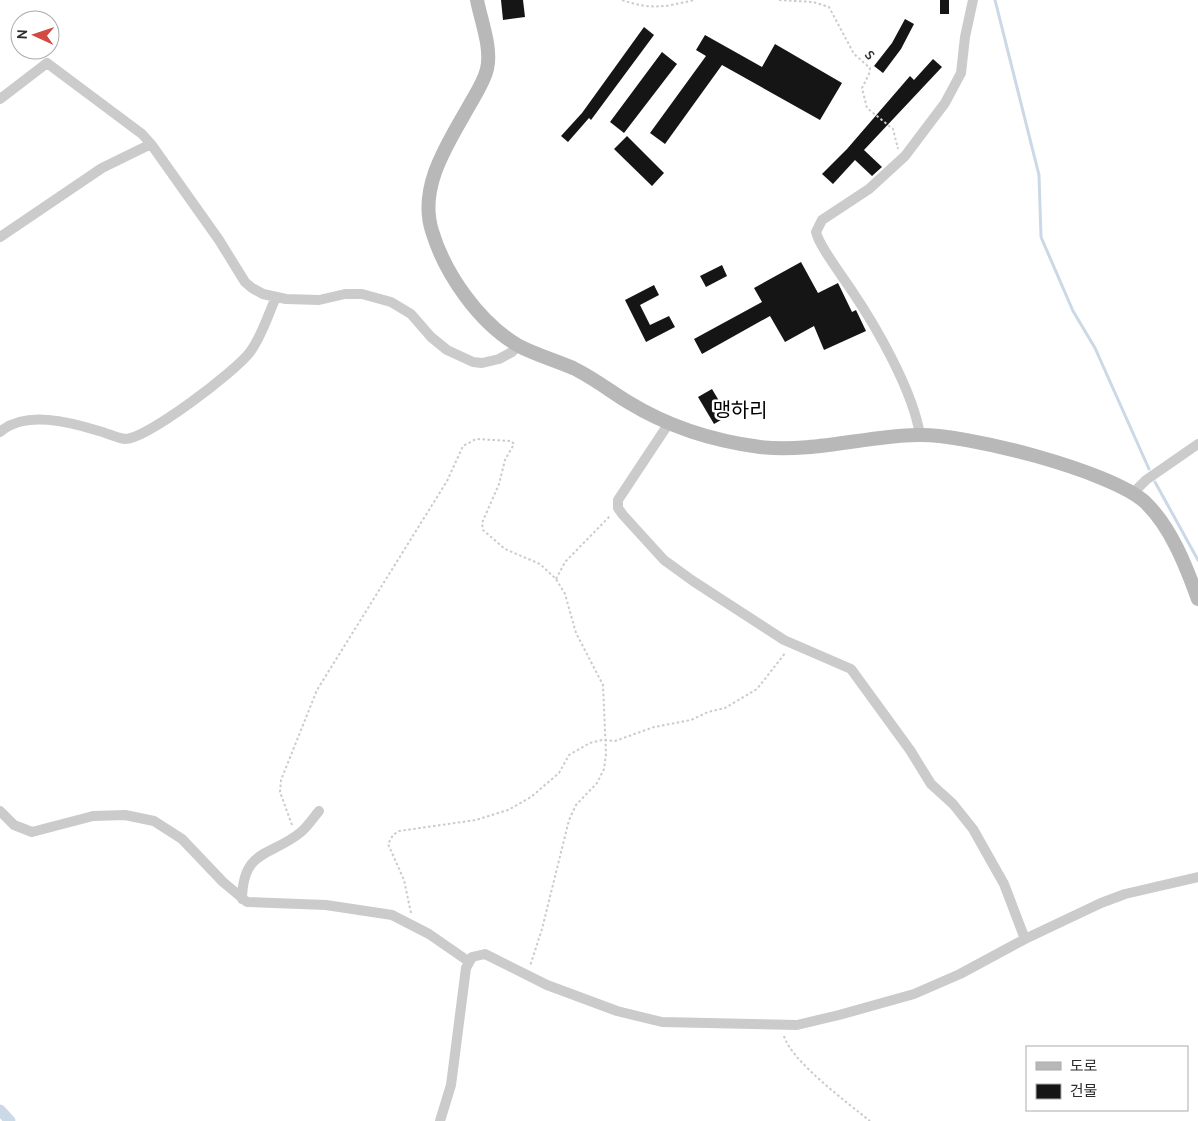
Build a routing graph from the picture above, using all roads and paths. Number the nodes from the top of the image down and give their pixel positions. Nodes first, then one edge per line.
1 (477, 0) edge
2 (622, 0) edge
3 (694, 0) edge
4 (779, 0) edge
5 (973, 0) edge
6 (0, 99) edge
7 (151, 144) junction
8 (905, 156) junction
9 (0, 237) edge
10 (276, 297) junction
11 (519, 346) junction
12 (668, 423) junction
13 (0, 432) edge
14 (920, 435) junction
15 (1198, 444) edge
16 (1133, 493) junction
17 (618, 508) junction
18 (556, 579) junction
19 (1198, 599) edge
20 (792, 644) junction
21 (605, 740) junction
22 (0, 810) edge
23 (318, 811) dead end
24 (296, 836) junction
25 (1198, 877) edge
26 (242, 899) junction
27 (410, 923) junction
28 (1026, 938) junction
29 (468, 961) junction
30 (527, 976) junction
31 (783, 1026) junction
32 (440, 1121) edge
33 (870, 1121) edge

1 - 11 street
2 - 3 path
4 - 8 path, s
5 - 8 street
6 - 7 street
7 - 9 street
7 - 10 street
8 - 14 street
10 - 11 street
10 - 13 street
11 - 12 street
12 - 14 street
12 - 17 street
14 - 16 street
15 - 16 street
16 - 19 street
17 - 18 path
17 - 20 street
18 - 21 path
18 - 24 path
20 - 21 path
20 - 28 street
21 - 27 path
21 - 30 path
22 - 26 street
23 - 24 street
24 - 26 street
25 - 28 street
26 - 27 street
27 - 29 street
28 - 31 street
29 - 30 street
29 - 32 street
30 - 31 street
31 - 33 path

